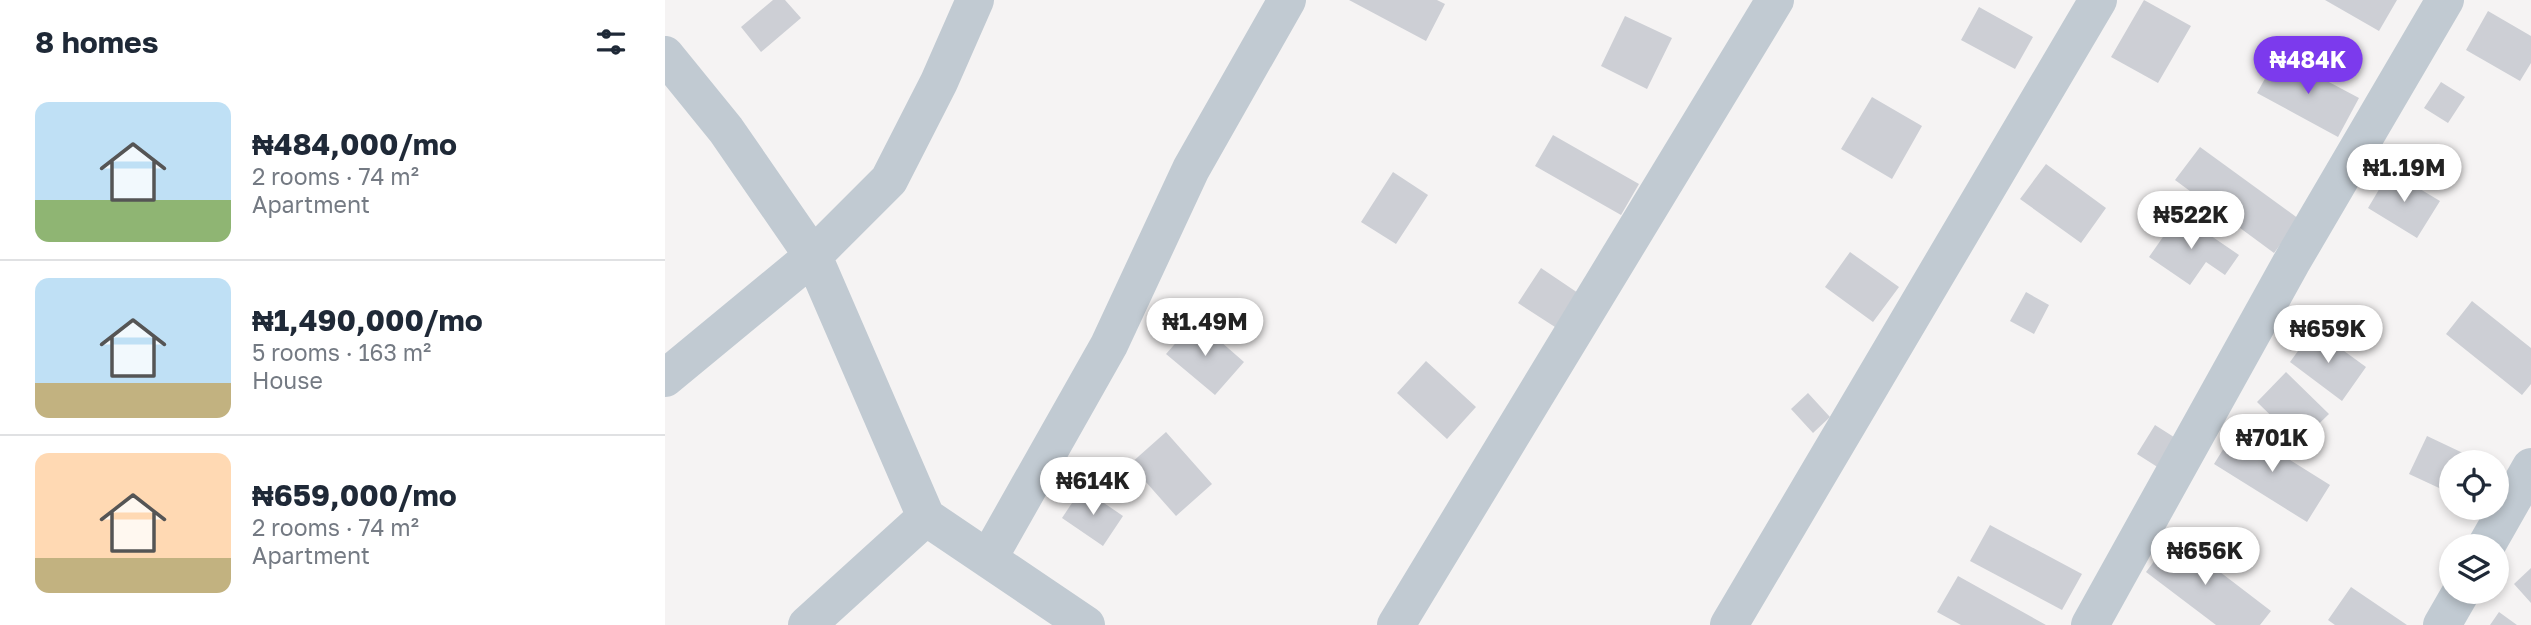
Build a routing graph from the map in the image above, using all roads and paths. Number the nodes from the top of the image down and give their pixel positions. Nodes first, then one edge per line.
1 (975, 0) edge
2 (1287, 0) edge
3 (1776, 0) edge
4 (2098, 0) edge
5 (2445, 0) edge
6 (665, 55) edge
7 (813, 256) junction
8 (665, 378) edge
9 (2531, 467) edge
10 (926, 517) junction
11 (2493, 534) edge
12 (988, 559) junction
13 (2454, 604) edge
14 (807, 625) edge
15 (1086, 625) edge
16 (1396, 625) edge
17 (1729, 625) edge
18 (2090, 625) edge
19 (2442, 625) edge

1 - 7 street
2 - 12 street
3 - 16 street
4 - 17 street
5 - 18 street
6 - 7 street
7 - 8 street
7 - 10 street
9 - 11 street
10 - 12 street
10 - 14 street
12 - 15 street
13 - 19 street

